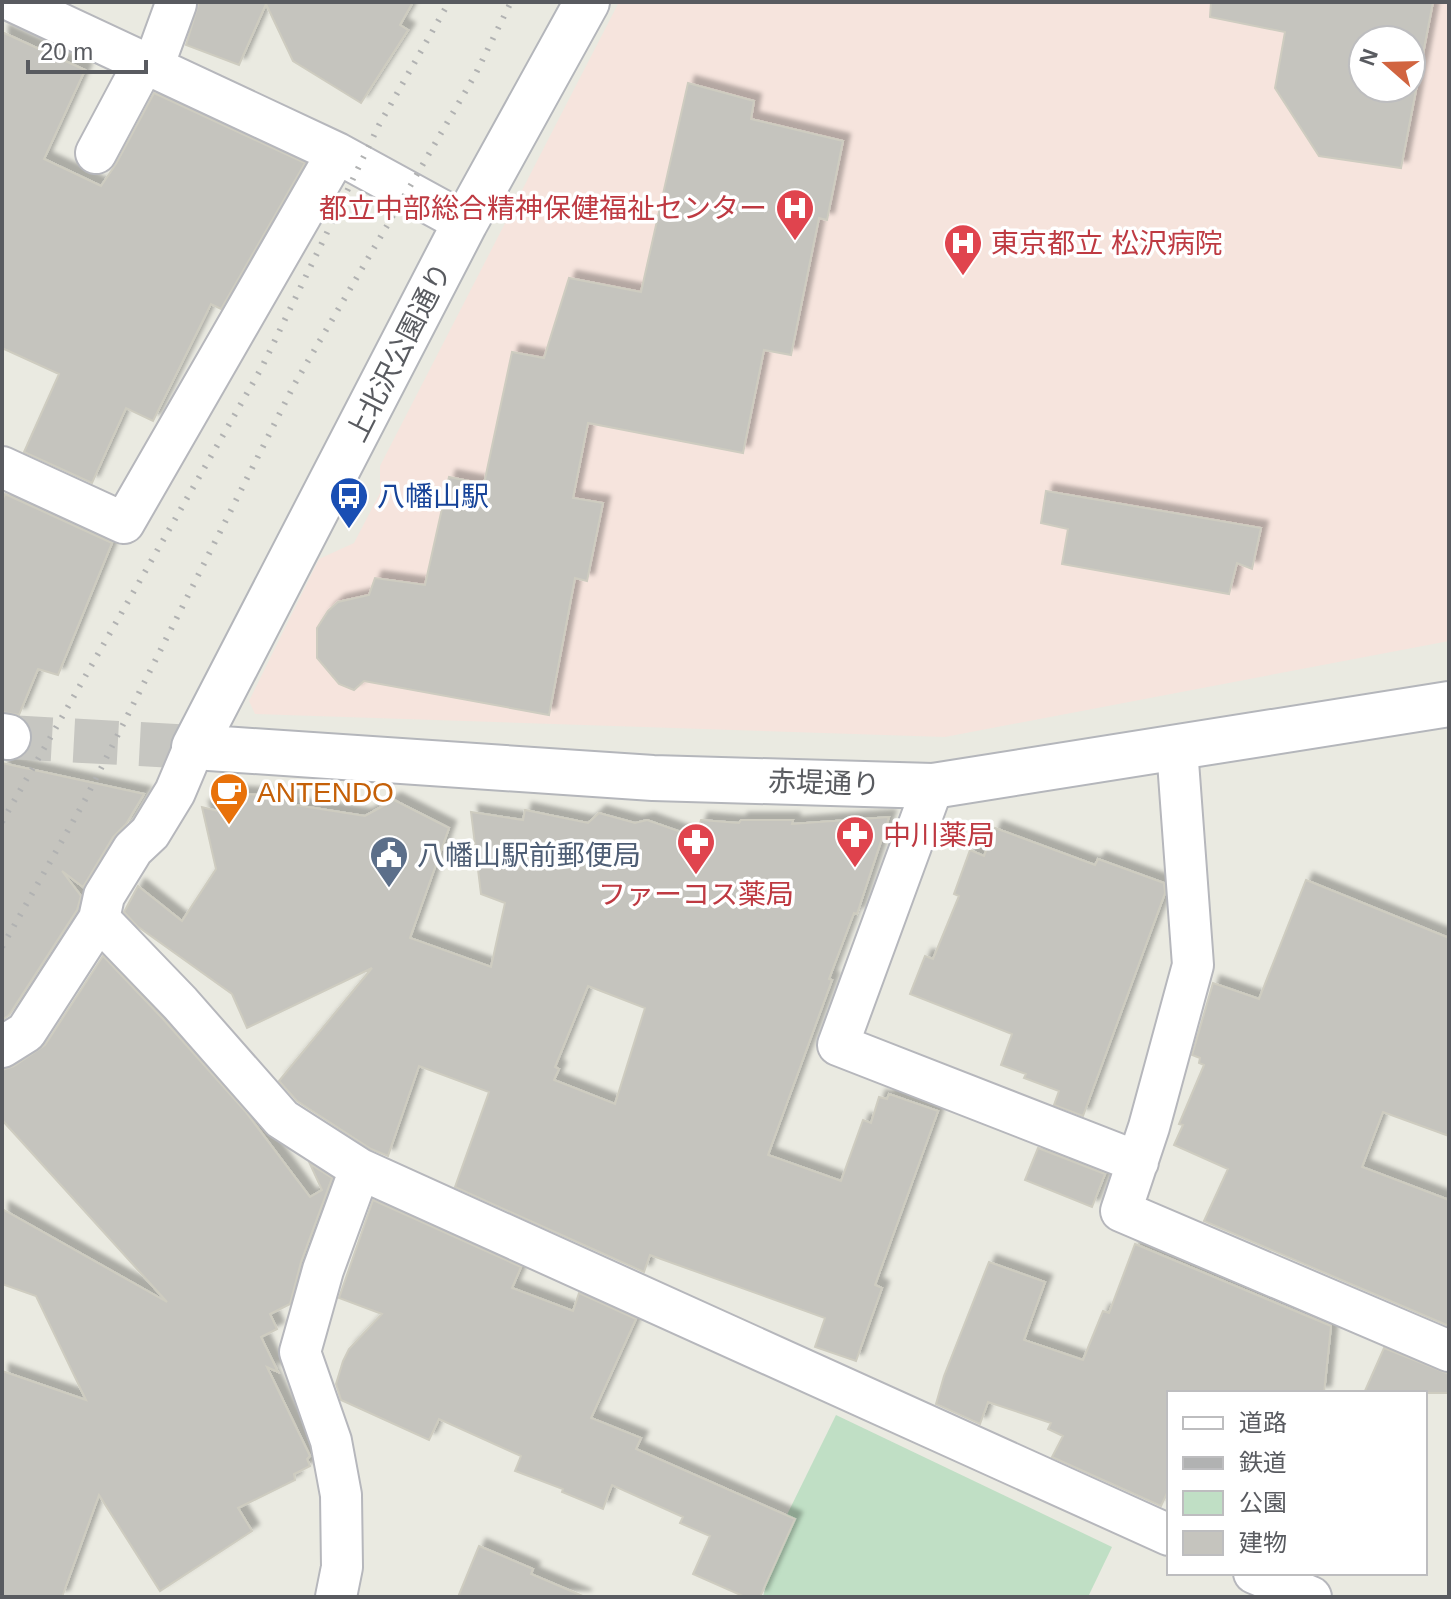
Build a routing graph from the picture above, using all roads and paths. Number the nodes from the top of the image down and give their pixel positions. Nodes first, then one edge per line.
1 (14, 2) edge
2 (587, 2) edge
3 (176, 4) edge
4 (149, 65) junction
5 (96, 153) dead end
6 (337, 153) junction
7 (465, 223) junction
8 (2, 467) edge
9 (1449, 704) edge
10 (194, 747) junction
11 (1177, 748) junction
12 (933, 786) junction
13 (99, 919) junction
14 (2, 1047) edge
15 (1138, 1162) junction
16 (360, 1169) junction
17 (1449, 1351) edge
18 (1167, 1534) edge
19 (1259, 1575) edge
20 (336, 1597) edge
21 (1311, 1597) edge

1 - 4 street
2 - 7 street, 上北沢公園通り
3 - 4 street
4 - 5 street
4 - 6 street
6 - 7 street
6 - 8 street
7 - 10 street, 上北沢公園通り
9 - 11 street, 赤堤通り
10 - 12 street, 赤堤通り
10 - 13 street
11 - 12 street, 赤堤通り
11 - 15 street
12 - 15 street
13 - 14 street
13 - 16 street
15 - 17 street
16 - 18 street
16 - 20 street
19 - 21 street

